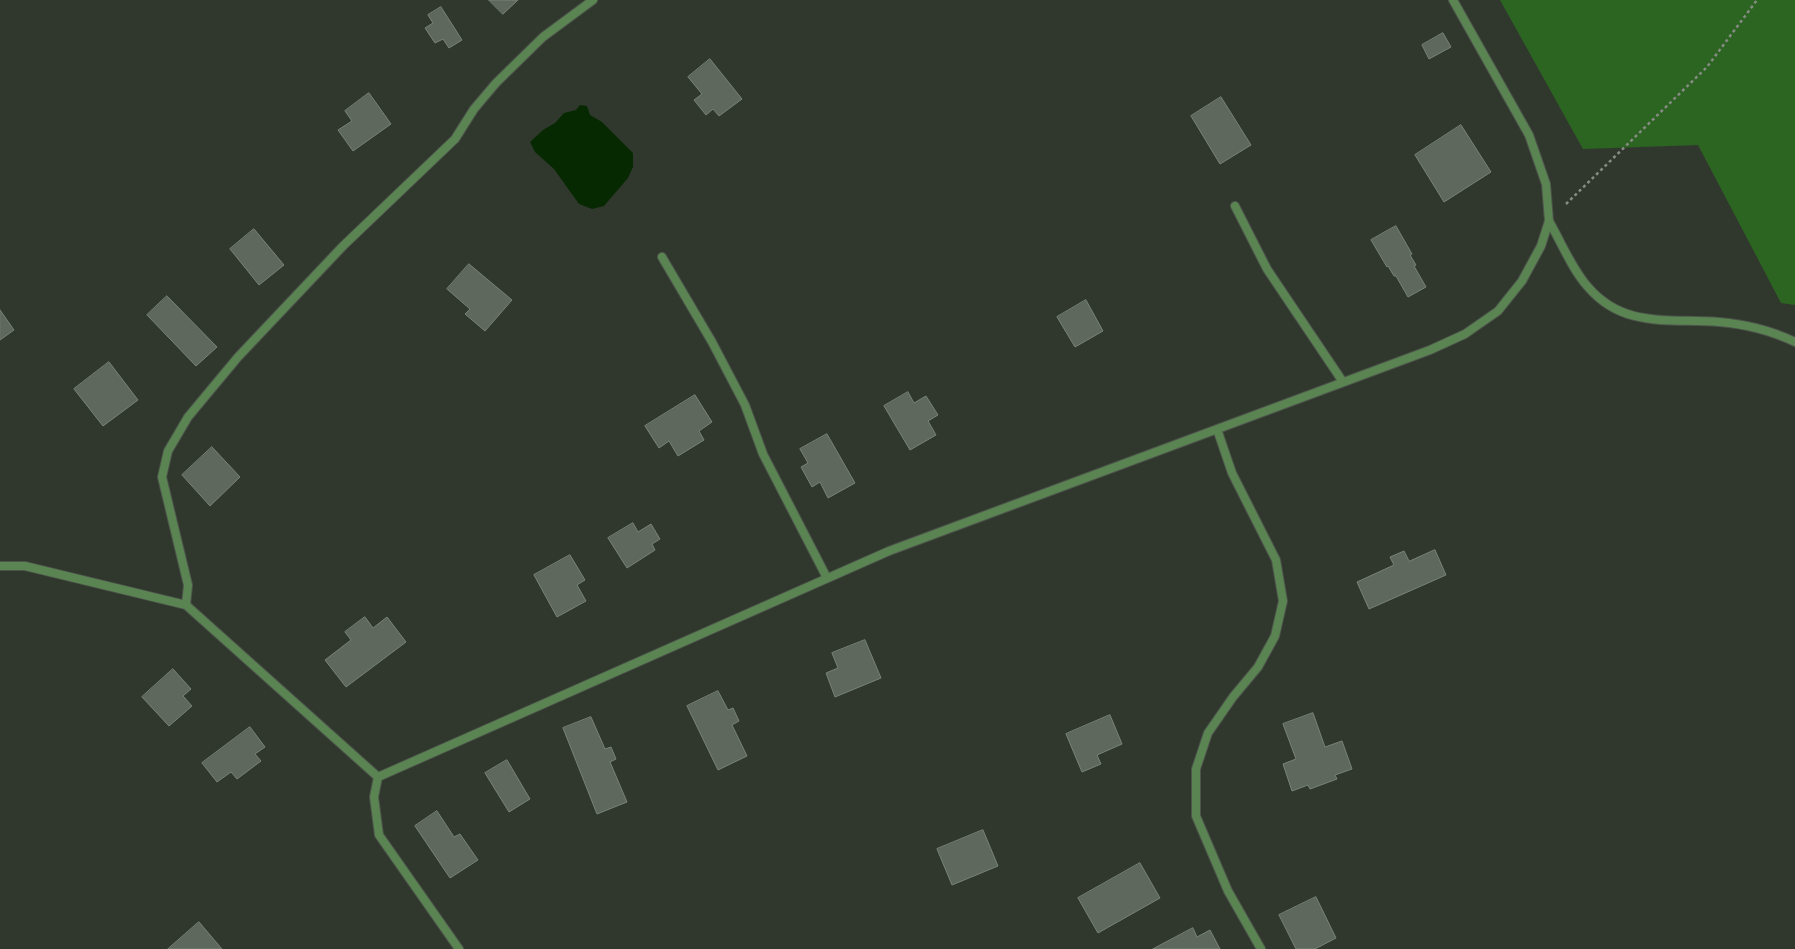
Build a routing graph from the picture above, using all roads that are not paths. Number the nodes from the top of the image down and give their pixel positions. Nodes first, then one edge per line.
1 (593, 0) edge
2 (1452, 0) edge
3 (1235, 206) dead end
4 (1549, 221) junction
5 (662, 257) dead end
6 (1795, 342) edge
7 (1343, 382) junction
8 (1217, 429) junction
9 (0, 566) edge
10 (826, 578) junction
11 (186, 605) junction
12 (378, 777) junction
13 (459, 949) edge
14 (1261, 949) edge

1 - 11 street
2 - 4 street
3 - 7 street
4 - 6 street
4 - 7 street
5 - 10 street
7 - 8 street
8 - 10 street
8 - 14 street
9 - 11 street
10 - 12 street
11 - 12 street
12 - 13 street

